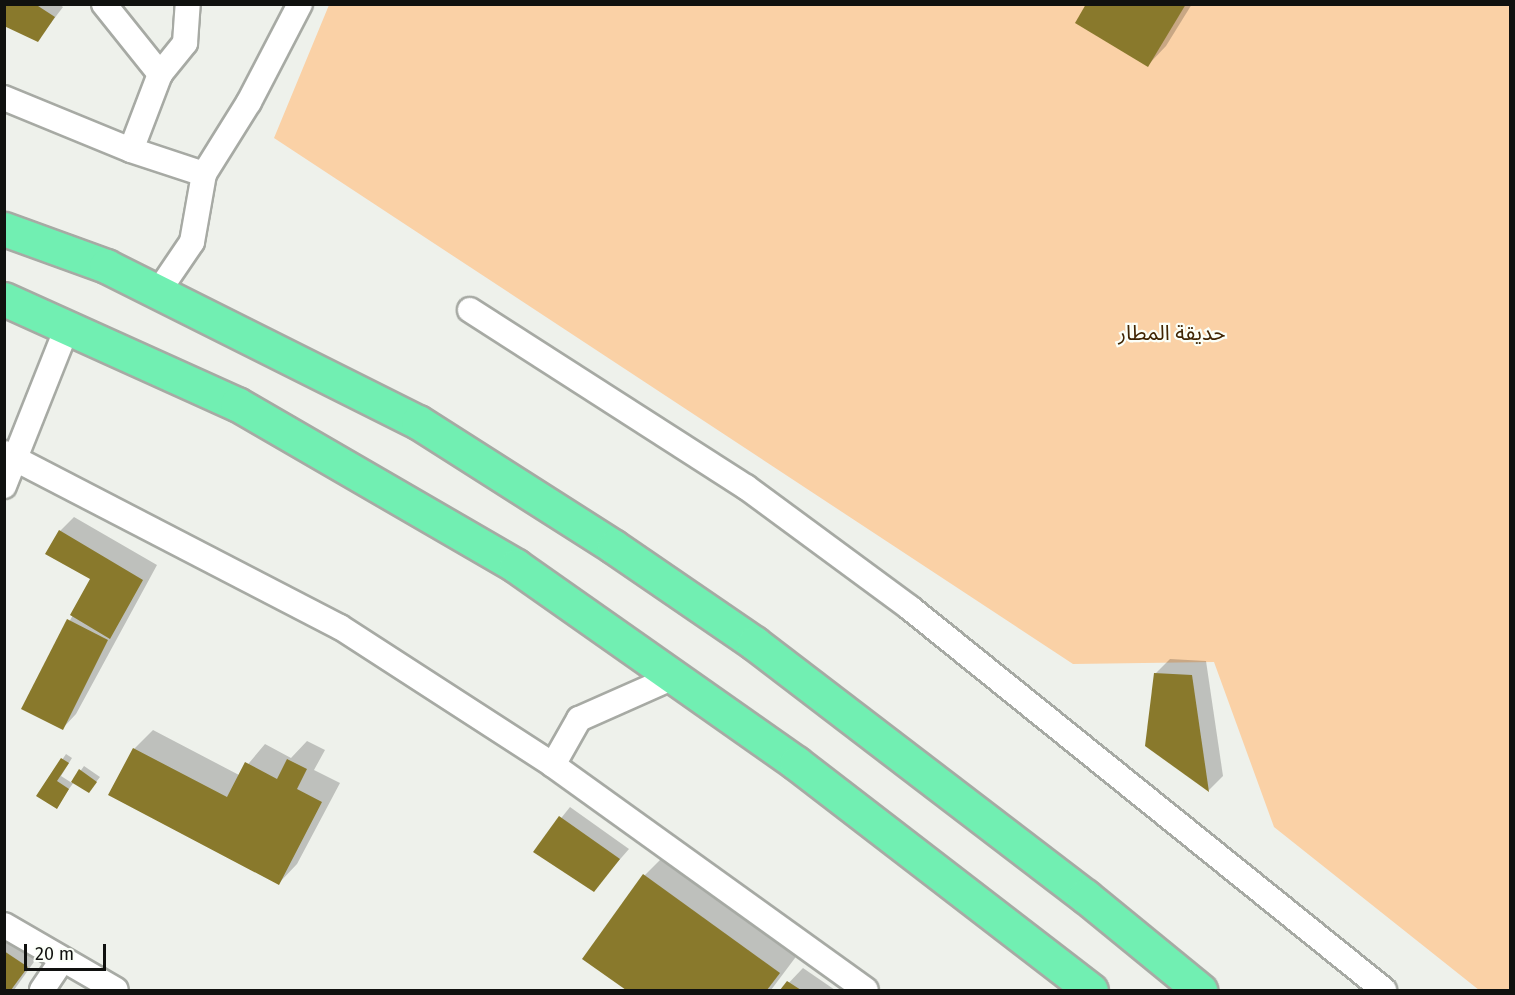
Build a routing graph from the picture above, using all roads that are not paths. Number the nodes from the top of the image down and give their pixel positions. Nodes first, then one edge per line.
1 (188, 4) edge
2 (300, 4) edge
3 (104, 5) edge
4 (160, 74) junction
5 (4, 98) edge
6 (131, 150) junction
7 (204, 174) junction
8 (4, 229) edge
9 (158, 292) junction
10 (4, 299) edge
11 (470, 310) dead end
12 (67, 328) junction
13 (10, 455) edge
14 (4, 486) edge
15 (674, 677) junction
16 (553, 765) junction
17 (4, 925) edge
18 (63, 959) junction
19 (42, 990) edge
20 (116, 990) edge
21 (866, 990) edge
22 (1092, 990) edge
23 (1200, 990) edge
24 (1384, 990) edge

1 - 4 street
2 - 7 street
3 - 4 street
4 - 6 street
5 - 6 street
6 - 7 street
7 - 9 street
8 - 9 highway
9 - 23 highway
10 - 12 highway
11 - 24 street
12 - 13 street
12 - 15 highway
13 - 14 street
13 - 16 street
15 - 16 street
15 - 22 highway
16 - 21 street
17 - 18 street
18 - 19 street
18 - 20 street

